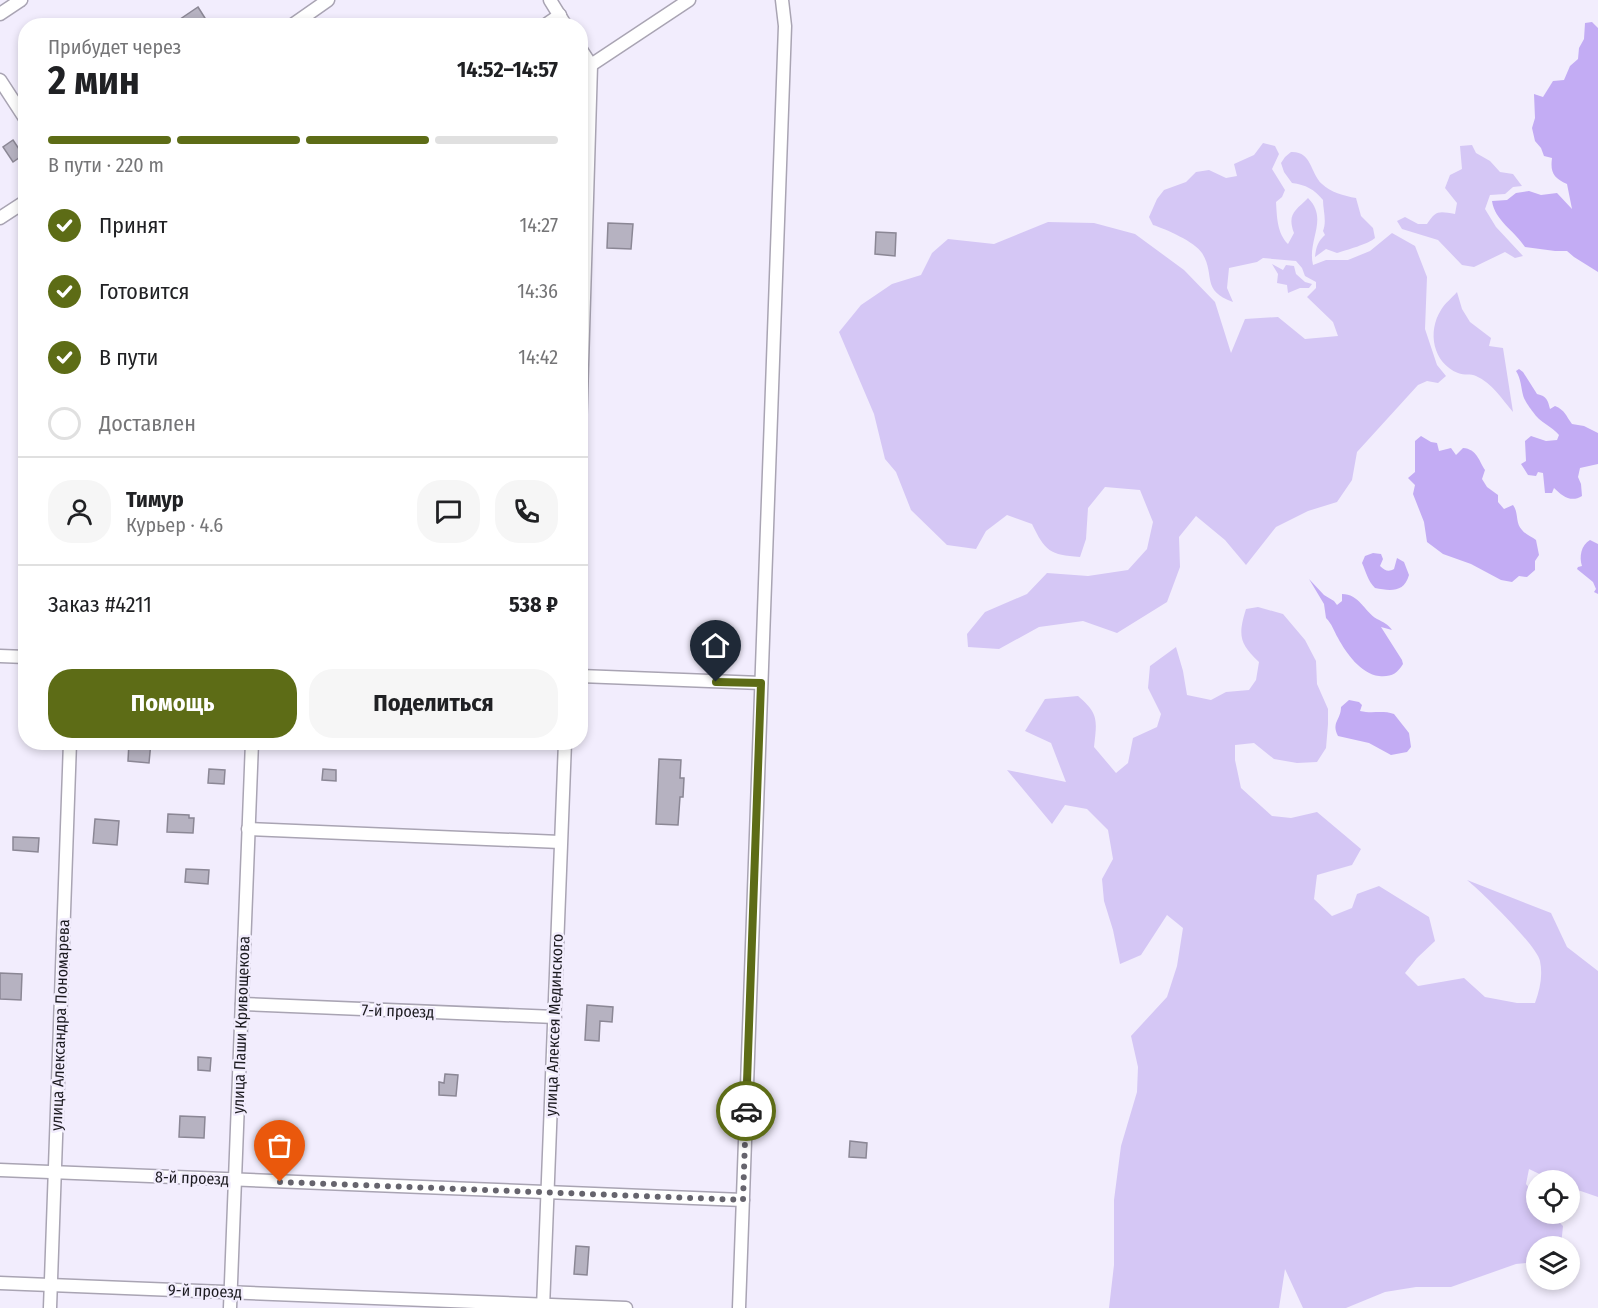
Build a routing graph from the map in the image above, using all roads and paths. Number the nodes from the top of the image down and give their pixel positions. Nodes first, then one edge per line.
1 (21, 0) edge
2 (328, 0) edge
3 (550, 0) edge
4 (689, 0) edge
5 (782, 0) edge
6 (0, 14) edge
7 (302, 18) edge
8 (562, 18) edge
9 (588, 60) edge
10 (591, 65) junction
11 (0, 80) edge
12 (18, 108) edge
13 (588, 165) edge
14 (18, 206) edge
15 (0, 218) edge
16 (0, 656) edge
17 (18, 657) edge
18 (588, 676) edge
19 (761, 683) junction
20 (70, 750) edge
21 (252, 750) edge
22 (565, 750) edge
23 (248, 830) junction
24 (560, 842) junction
25 (242, 1004) junction
26 (555, 1017) junction
27 (0, 1170) edge
28 (54, 1172) junction
29 (235, 1180) junction
30 (548, 1192) junction
31 (743, 1200) junction
32 (0, 1283) edge
33 (51, 1285) junction
34 (231, 1292) junction
35 (543, 1307) edge
36 (50, 1308) edge
37 (230, 1308) edge
38 (626, 1308) edge
39 (739, 1308) edge

1 - 6 street
2 - 7 street
3 - 8 street
4 - 10 street
5 - 19 street
9 - 10 street
10 - 13 street
11 - 12 street
14 - 15 street
16 - 17 street
18 - 19 street
19 - 31 street
20 - 28 street, улица Александра Пономарева
21 - 23 street, улица Паши Кривощекова
22 - 24 street, улица Алексея Мединского
23 - 24 street
23 - 25 street, улица Паши Кривощекова
24 - 26 street, улица Алексея Мединского
25 - 26 street, 7-й проезд
25 - 29 street, улица Паши Кривощекова
26 - 30 street, улица Алексея Мединского
27 - 28 street, 8-й проезд
28 - 29 street, 8-й проезд
28 - 33 street, улица Александра Пономарева
29 - 30 street, 8-й проезд
29 - 34 street, улица Паши Кривощекова
30 - 31 street, 8-й проезд
30 - 35 street, улица Алексея Мединского
31 - 39 street
32 - 33 street, 9-й проезд
33 - 34 street, 9-й проезд
33 - 36 street, улица Александра Пономарева
34 - 35 street, 9-й проезд
34 - 37 street, улица Паши Кривощекова
35 - 38 street, 9-й проезд

